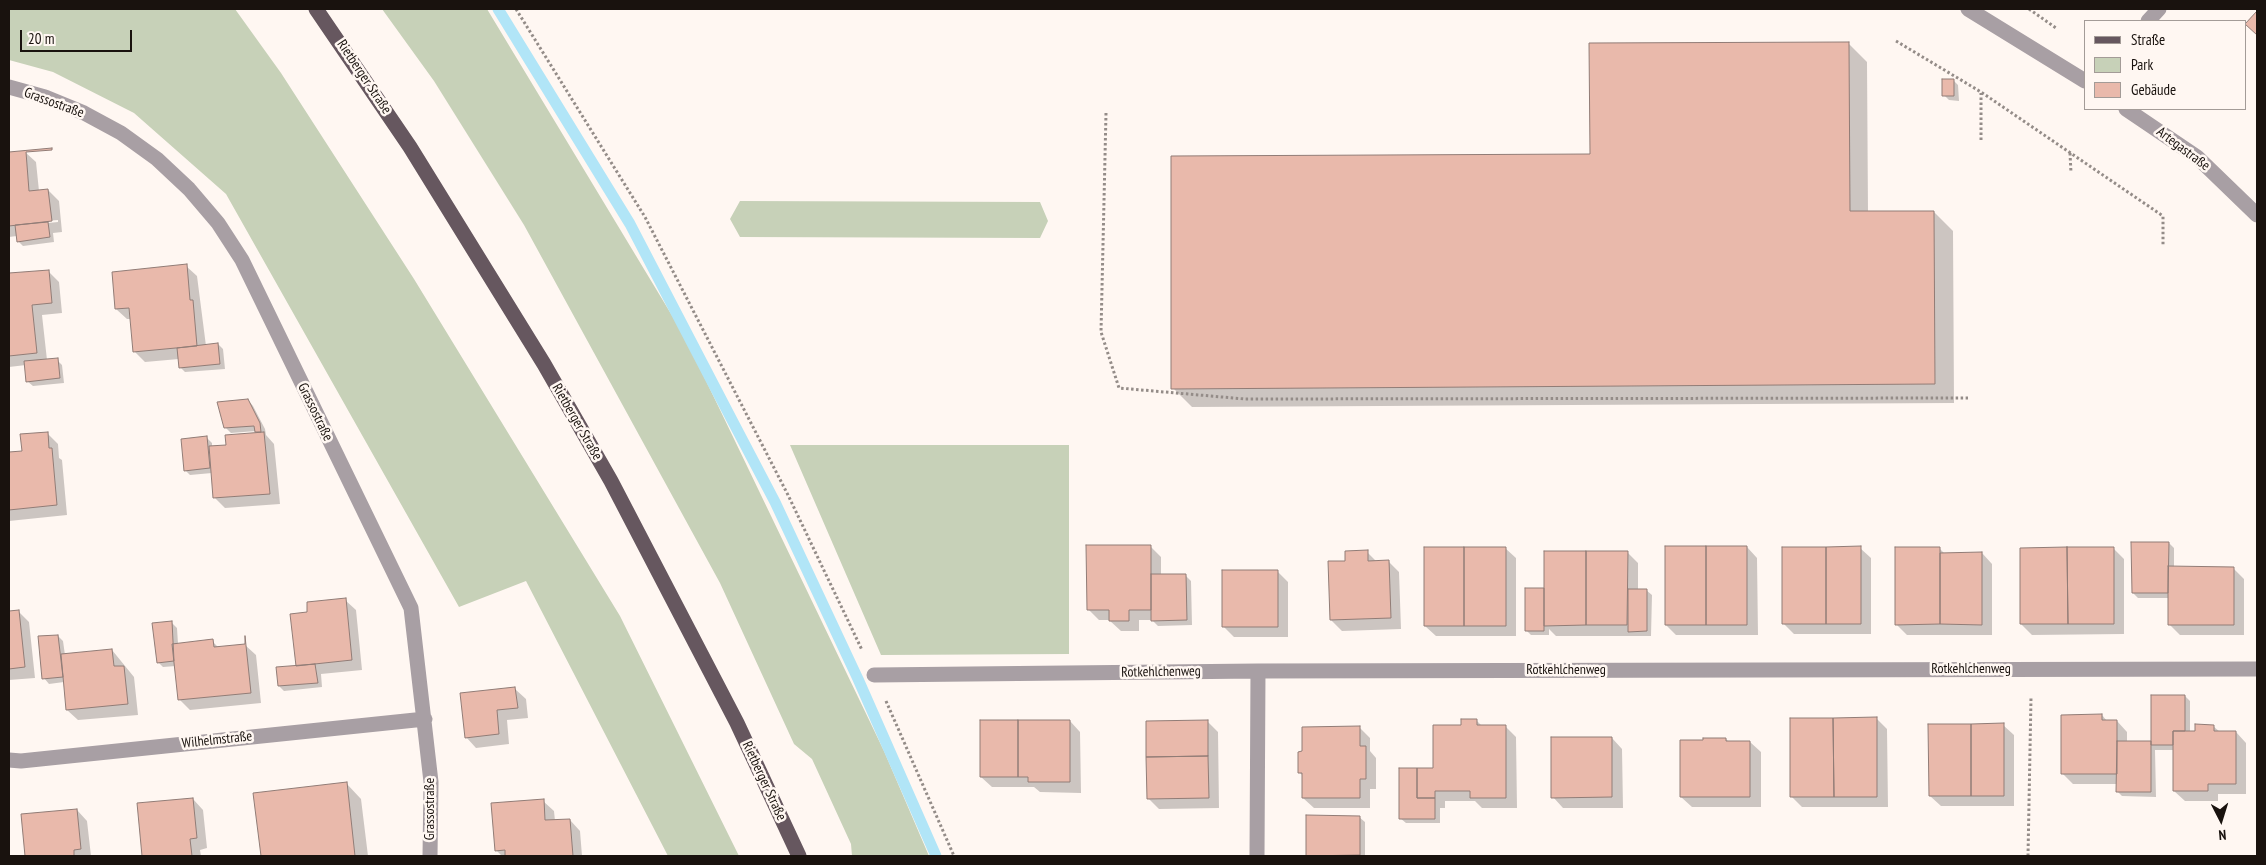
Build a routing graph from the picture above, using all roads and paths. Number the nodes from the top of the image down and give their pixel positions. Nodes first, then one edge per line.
1 (316, 9) edge
2 (516, 9) edge
3 (1968, 9) edge
4 (2159, 9) edge
5 (2149, 20) edge
6 (1896, 41) dead end
7 (2084, 80) edge
8 (9, 87) edge
9 (1981, 92) junction
10 (2127, 110) edge
11 (1106, 114) dead end
12 (1981, 140) dead end
13 (2070, 152) junction
14 (2071, 173) dead end
15 (2257, 215) edge
16 (2163, 245) dead end
17 (1968, 398) dead end
18 (2032, 669) junction
19 (2257, 669) edge
20 (1258, 671) junction
21 (874, 675) junction
22 (425, 719) junction
23 (9, 760) edge
24 (430, 856) edge
25 (800, 856) edge
26 (954, 856) edge
27 (1257, 856) edge
28 (2028, 856) edge

1 - 25 main road, Rietberger Straße
2 - 21 path
3 - 7 street
4 - 5 street
6 - 9 path
8 - 22 street, Grassostraße
9 - 12 path
9 - 13 path
10 - 15 street, Artegastraße
11 - 17 path
13 - 14 path
13 - 16 path
18 - 19 street, Rotkehlchenweg
18 - 20 street, Rotkehlchenweg
18 - 28 path
20 - 21 street, Rotkehlchenweg
20 - 27 street
21 - 26 path
22 - 23 street, Wilhelmstraße
22 - 24 street, Grassostraße

